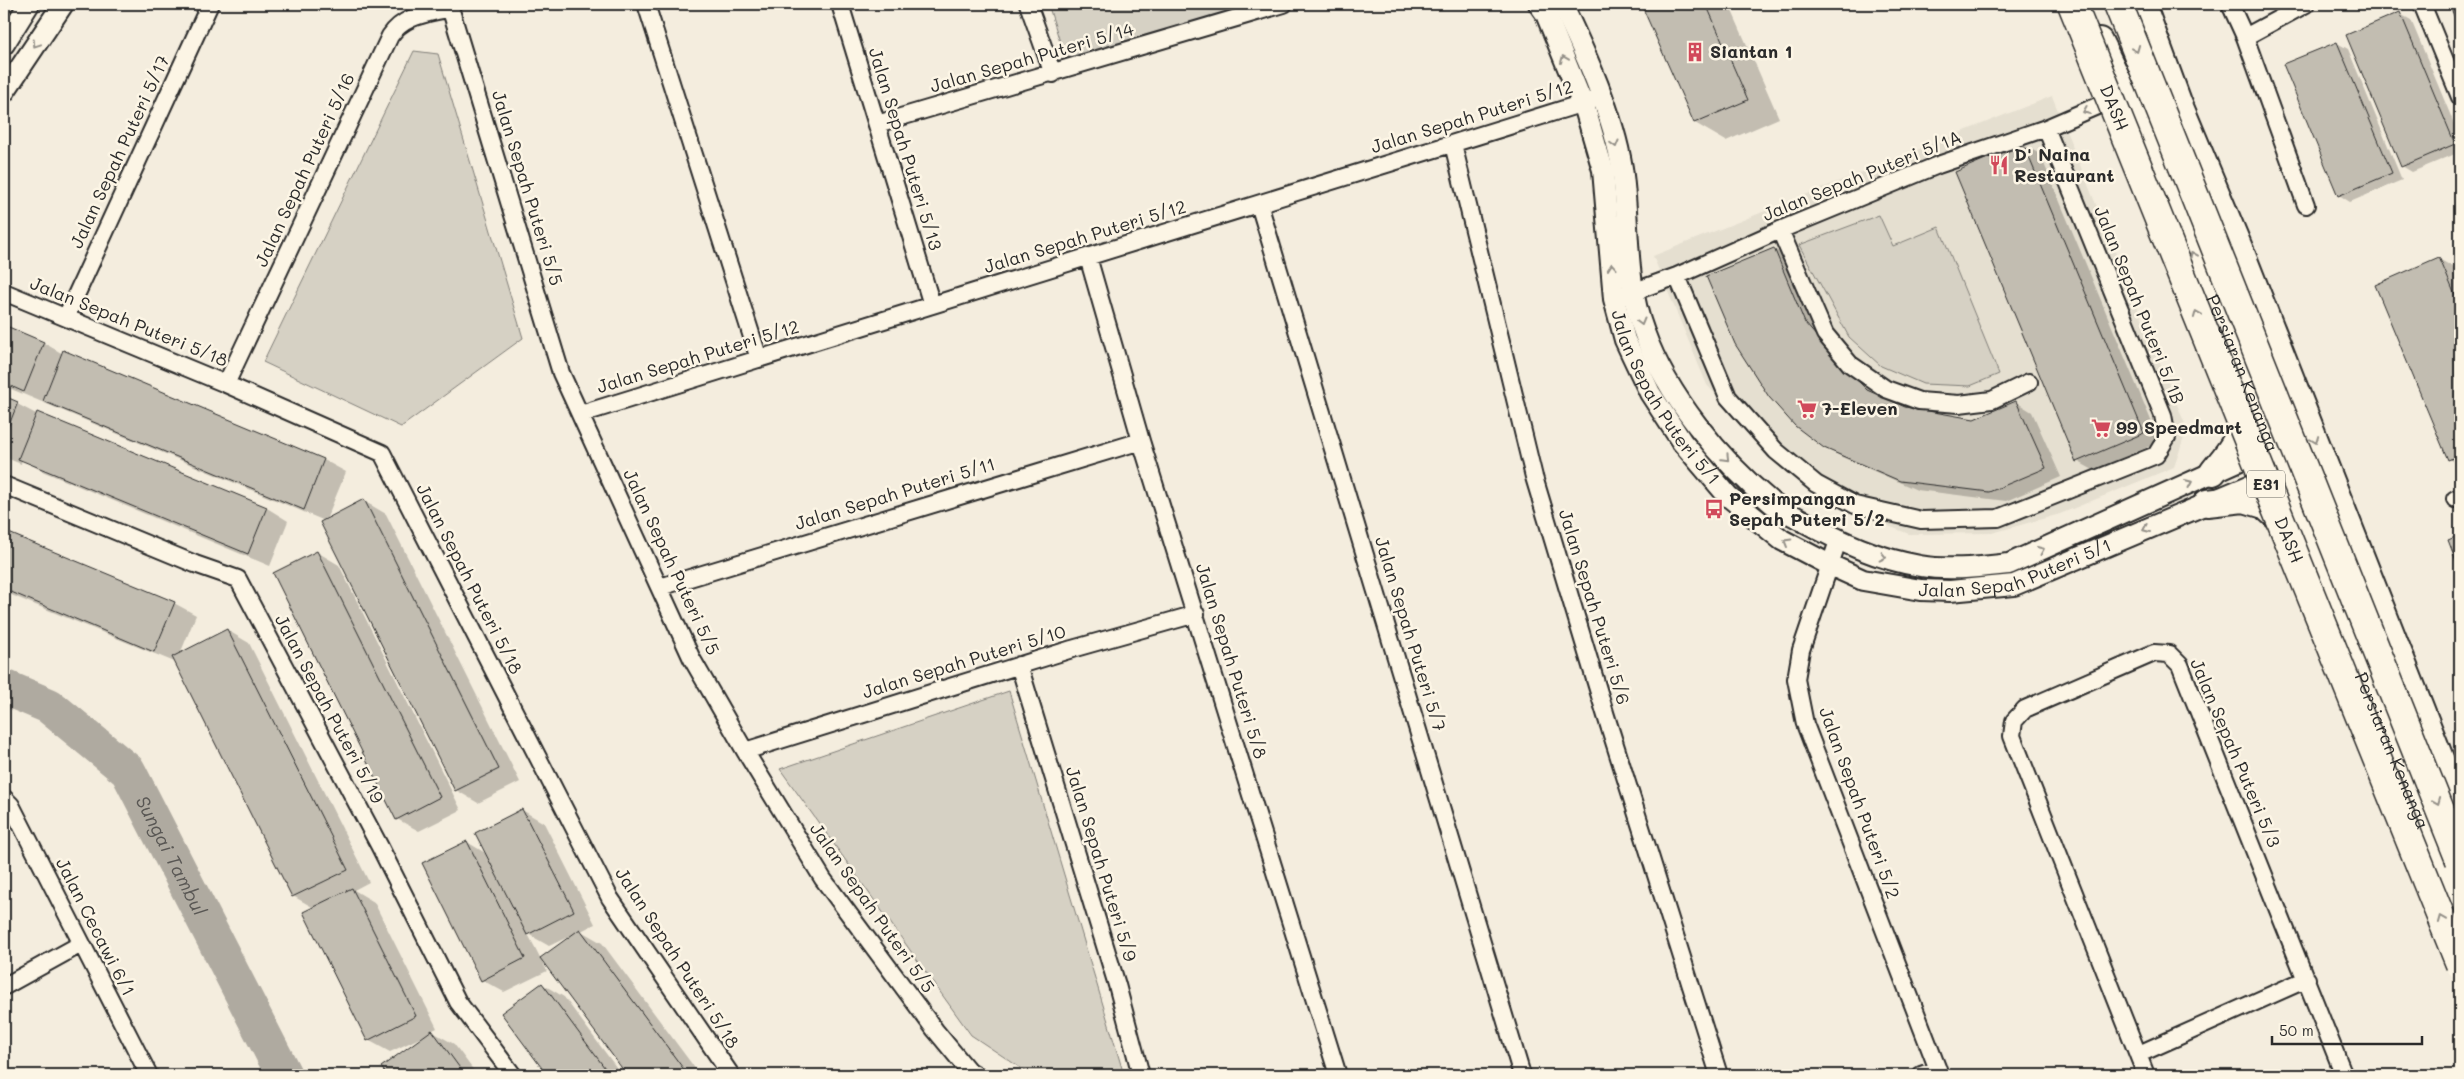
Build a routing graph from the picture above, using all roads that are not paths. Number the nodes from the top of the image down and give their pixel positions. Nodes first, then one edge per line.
1 (30, 4) edge
2 (63, 4) edge
3 (210, 4) edge
4 (646, 4) edge
5 (840, 4) edge
6 (1028, 4) edge
7 (1284, 4) edge
8 (1538, 4) edge
9 (1562, 4) edge
10 (2072, 4) edge
11 (2081, 4) edge
12 (2118, 4) edge
13 (2142, 4) edge
14 (2230, 4) edge
15 (2306, 4) edge
16 (2422, 4) edge
17 (450, 6) edge
18 (2245, 37) junction
19 (4, 44) edge
20 (1052, 74) junction
21 (4, 92) edge
22 (2125, 94) junction
23 (2460, 97) edge
24 (1601, 98) junction
25 (2178, 102) junction
26 (1582, 104) junction
27 (877, 124) junction
28 (2046, 128) junction
29 (1453, 144) junction
30 (1259, 204) junction
31 (2306, 205) dead end
32 (1780, 230) junction
33 (1088, 257) junction
34 (1677, 276) junction
35 (4, 292) edge
36 (1624, 295) junction
37 (932, 306) junction
38 (2216, 308) junction
39 (66, 317) junction
40 (759, 359) junction
41 (2029, 382) dead end
42 (226, 384) junction
43 (581, 414) junction
44 (1141, 441) junction
45 (2280, 456) junction
46 (2213, 472) junction
47 (4, 485) edge
48 (2207, 503) junction
49 (1838, 541) junction
50 (1830, 565) junction
51 (660, 587) junction
52 (1196, 614) junction
53 (2355, 662) junction
54 (1019, 665) junction
55 (745, 751) junction
56 (4, 798) edge
57 (2458, 803) edge
58 (2460, 860) edge
59 (2460, 916) edge
60 (81, 944) junction
61 (2460, 964) edge
62 (2307, 979) junction
63 (4, 986) edge
64 (2138, 1054) junction
65 (1939, 1072) edge
66 (149, 1075) edge
67 (513, 1075) edge
68 (731, 1075) edge
69 (977, 1075) edge
70 (1140, 1075) edge
71 (1338, 1075) edge
72 (1522, 1075) edge
73 (1719, 1075) edge
74 (1921, 1075) edge
75 (2146, 1075) edge
76 (2344, 1075) edge

1 - 19 street
2 -> 21 street
3 - 39 street, Jalan Sepah Puteri 5/17
4 - 40 street
5 - 27 street, Jalan Sepah Puteri 5/13
6 - 20 street
7 - 20 street, Jalan Sepah Puteri 5/14
26 -> 8 street, Jalan Sepah Puteri 5/1
9 - 24 street
61 -> 10 highway, DASH / E31, bridge
11 - 22 main road, Persiaran Kenanga
12 -> 58 highway, E31, bridge
13 - 25 main road
14 - 18 street
15 - 18 street
16 - 23 street
17 - 42 street, Jalan Sepah Puteri 5/16
17 - 43 street, Jalan Sepah Puteri 5/5
18 - 31 street
20 - 27 street, Jalan Sepah Puteri 5/14
22 -> 28 street, Jalan Sepah Puteri 5/1A
38 -> 22 main road, Persiaran Kenanga
24 - 26 street, Jalan Sepah Puteri 5/12
24 -> 36 street
25 - 45 main road
25 -> 57 main road
26 - 29 street, Jalan Sepah Puteri 5/12
36 -> 26 street, Jalan Sepah Puteri 5/1
27 - 37 street, Jalan Sepah Puteri 5/13
28 - 32 street, Jalan Sepah Puteri 5/1A
28 - 34 street, Jalan Sepah Puteri 5/1B
29 - 30 street, Jalan Sepah Puteri 5/12
29 - 73 street, Jalan Sepah Puteri 5/6
30 - 33 street, Jalan Sepah Puteri 5/12
30 - 72 street, Jalan Sepah Puteri 5/7
32 - 34 street, Jalan Sepah Puteri 5/1A
32 - 41 street
33 - 37 street, Jalan Sepah Puteri 5/12
33 - 44 street, Jalan Sepah Puteri 5/8
34 - 36 street, Jalan Sepah Puteri 5/1A
35 - 39 street, Jalan Sepah Puteri 5/18
36 -> 49 street
50 -> 36 street, Jalan Sepah Puteri 5/1
37 - 40 street, Jalan Sepah Puteri 5/12
38 - 45 main road, Persiaran Kenanga
38 - 46 main road
39 - 42 street, Jalan Sepah Puteri 5/18
40 - 43 street, Jalan Sepah Puteri 5/12
42 - 68 street, Jalan Sepah Puteri 5/18
43 - 51 street, Jalan Sepah Puteri 5/5
44 - 51 street, Jalan Sepah Puteri 5/11
44 - 52 street, Jalan Sepah Puteri 5/8
45 - 46 street
45 - 48 street, Jalan Sepah Puteri 5/1
45 - 53 main road, Persiaran Kenanga
45 - 57 main road
49 -> 46 street
47 - 67 street, Jalan Sepah Puteri 5/19
48 -> 50 street, Jalan Sepah Puteri 5/1
48 - 53 main road
49 - 50 street, Jalan Sepah Puteri 5/2
50 - 65 street, Jalan Sepah Puteri 5/2
51 - 55 street, Jalan Sepah Puteri 5/5
52 - 54 street, Jalan Sepah Puteri 5/10
52 - 71 street, Jalan Sepah Puteri 5/8
53 - 59 main road, Persiaran Kenanga
54 - 55 street, Jalan Sepah Puteri 5/10
54 - 70 street, Jalan Sepah Puteri 5/9
55 - 69 street, Jalan Sepah Puteri 5/5
56 - 60 street, Jalan Cecawi 6/1
60 - 63 street
60 - 66 street, Jalan Cecawi 6/1
62 - 64 street
62 - 64 street, Jalan Sepah Puteri 5/3
62 - 76 street, Jalan Sepah Puteri 5/3
64 - 75 street, Jalan Sepah Puteri 5/3
65 - 74 street

